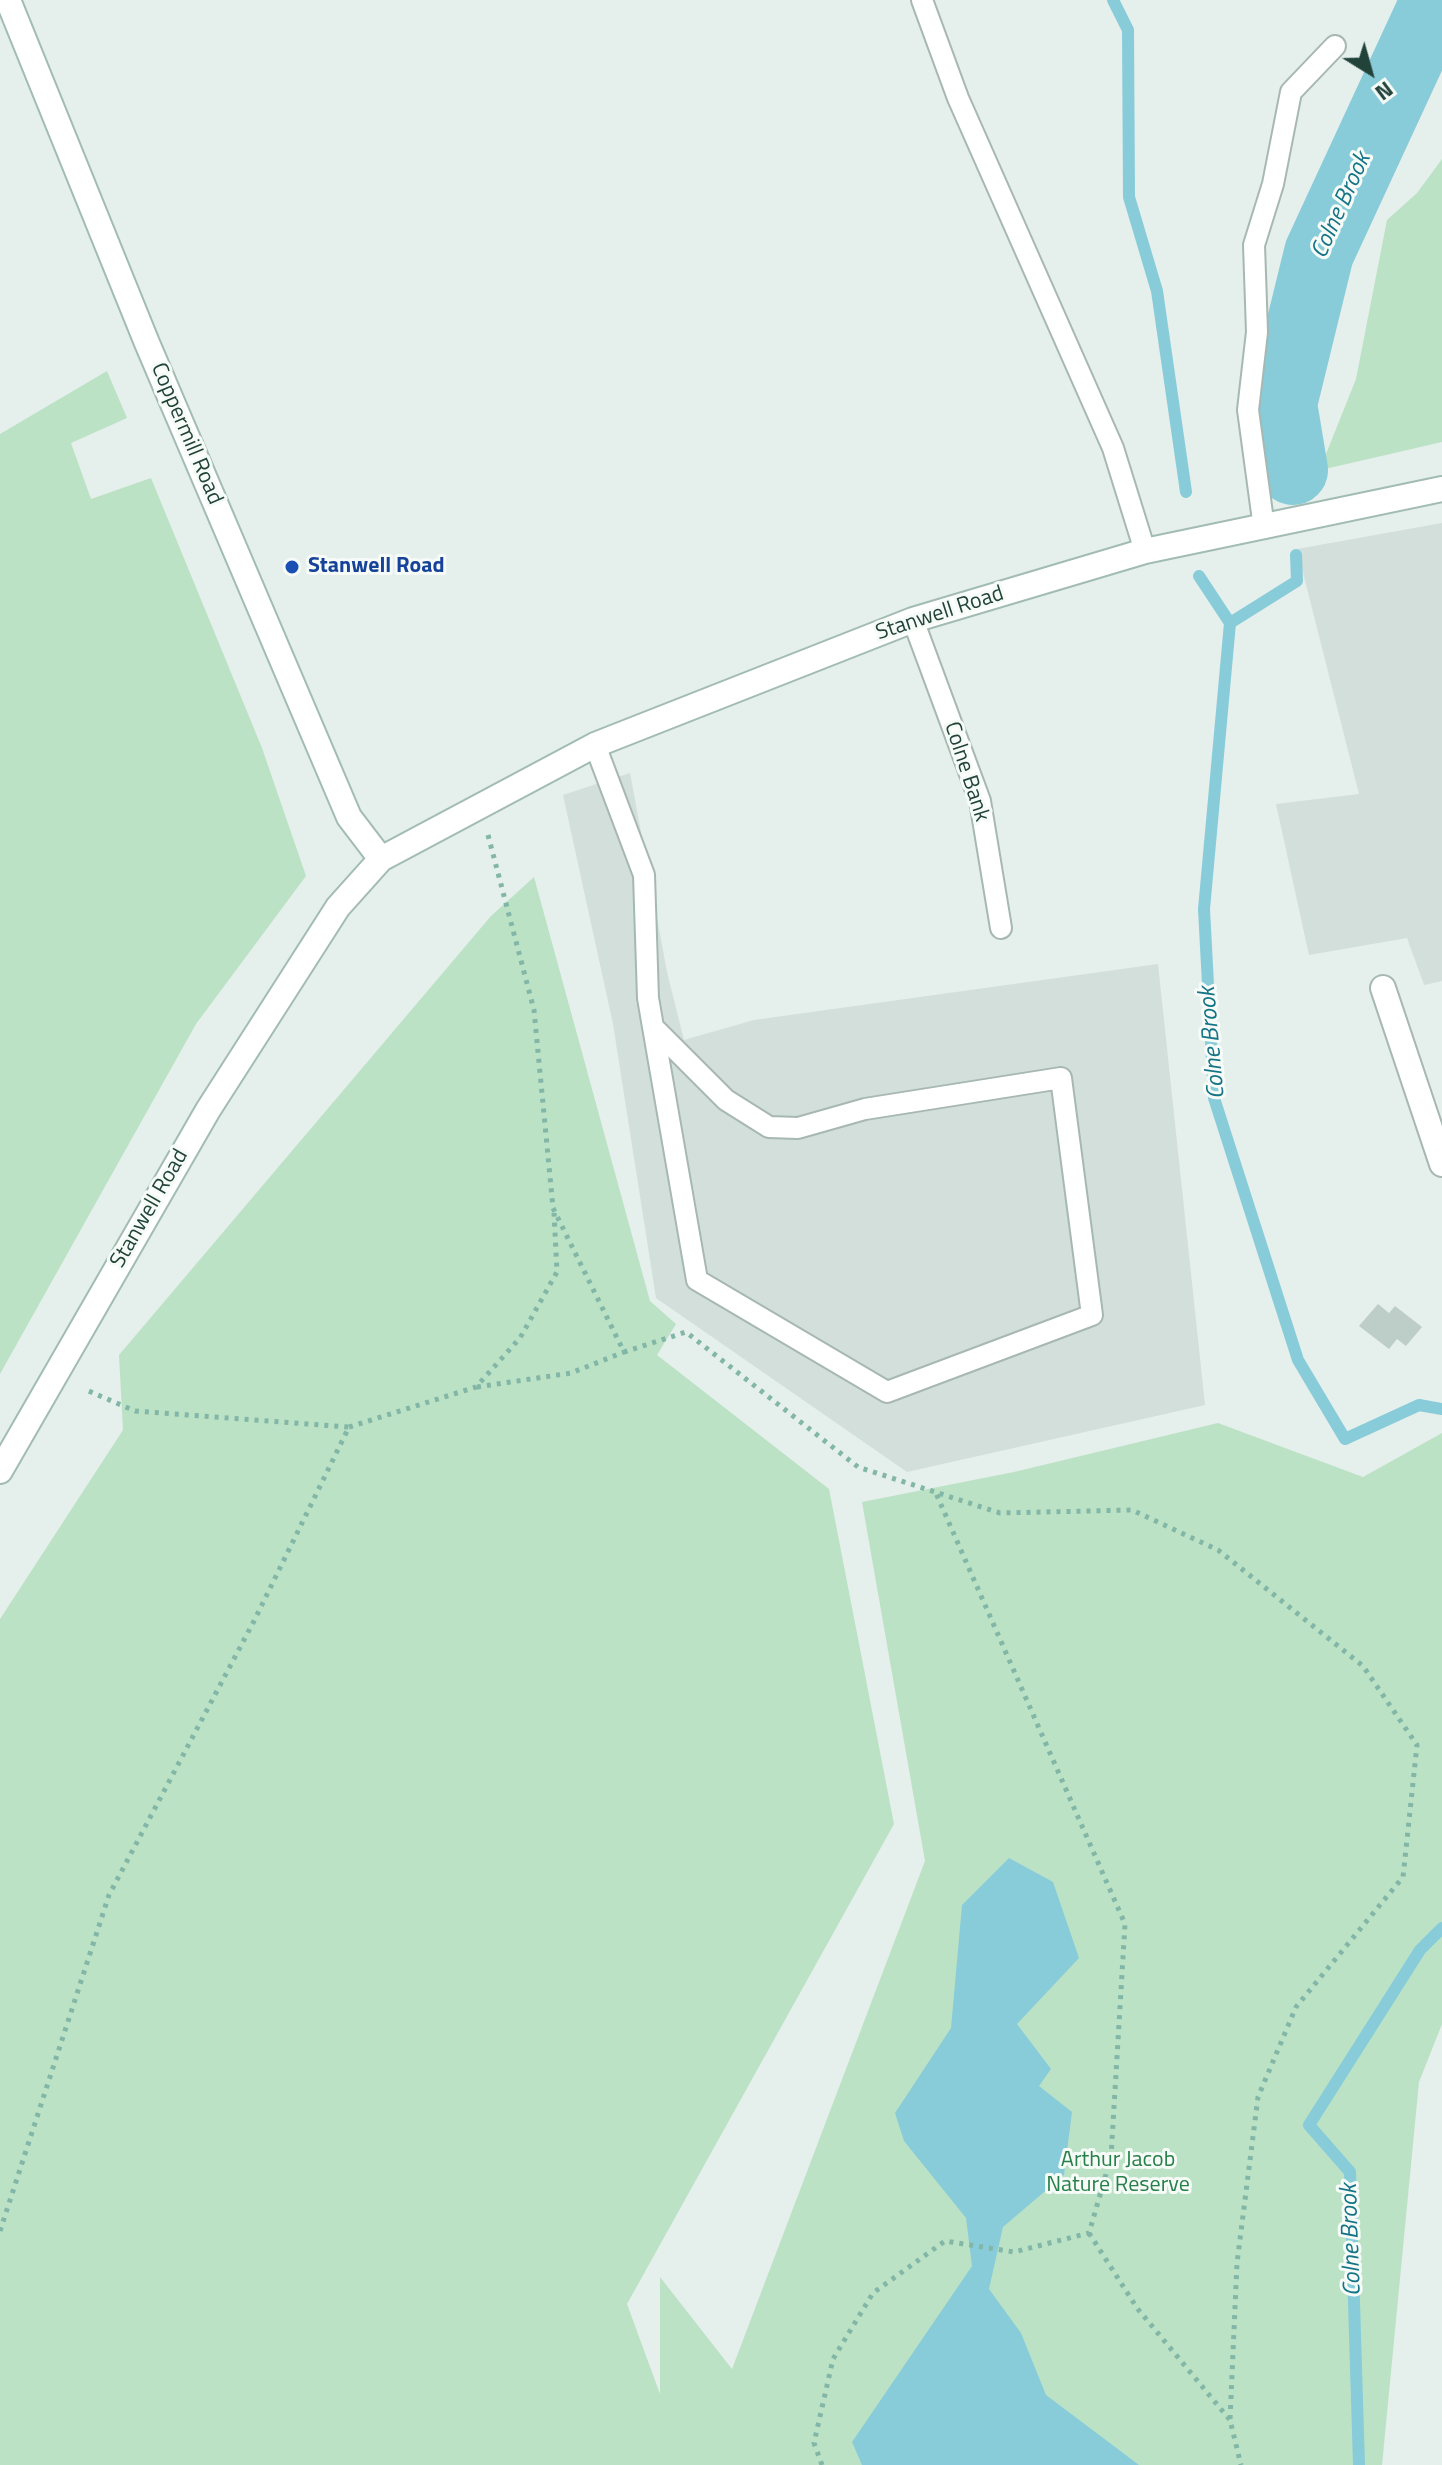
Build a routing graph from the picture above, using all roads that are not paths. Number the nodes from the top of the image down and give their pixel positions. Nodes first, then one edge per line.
1 (8, 0) edge
2 (922, 0) edge
3 (1335, 46) dead end
4 (1442, 489) edge
5 (1273, 526) junction
6 (1145, 551) junction
7 (913, 620) junction
8 (595, 745) junction
9 (381, 859) junction
10 (1001, 928) dead end
11 (1383, 988) dead end
12 (653, 1027) junction
13 (1437, 1126) edge
14 (1442, 1164) edge
15 (0, 1471) edge

1 - 9 street, Coppermill Road
2 - 6 lane
3 - 5 lane
4 - 5 street, Stanwell Road
5 - 6 street, Stanwell Road
6 - 7 street, Stanwell Road
7 - 8 street, Stanwell Road
7 - 10 lane, Colne Bank
8 - 9 street, Stanwell Road
8 - 12 lane
9 - 15 street, Stanwell Road
11 - 13 street
12 - 12 lane
13 - 14 street

